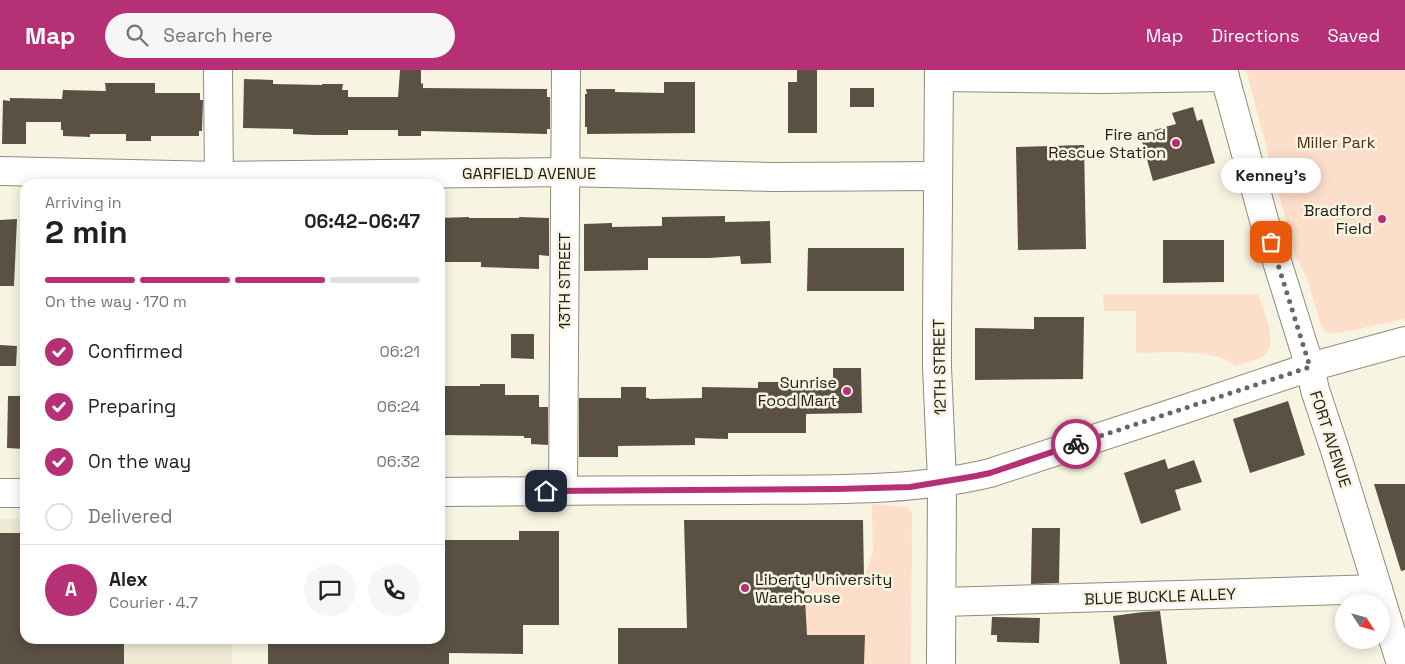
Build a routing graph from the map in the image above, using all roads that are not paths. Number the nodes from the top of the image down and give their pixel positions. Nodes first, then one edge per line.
1 (218, 70) edge
2 (566, 70) edge
3 (939, 73) edge
4 (1224, 74) edge
5 (0, 171) edge
6 (564, 172) junction
7 (938, 176) junction
8 (195, 179) edge
9 (219, 179) edge
10 (262, 179) edge
11 (1405, 341) edge
12 (1310, 367) junction
13 (942, 481) junction
14 (564, 491) junction
15 (445, 492) edge
16 (0, 493) edge
17 (20, 493) edge
18 (1378, 589) junction
19 (942, 602) junction
20 (941, 664) edge
21 (1401, 664) edge

1 - 9 main road
2 - 6 main road, 13TH STREET
3 - 4 main road
3 - 7 main road, 12TH STREET
4 - 12 main road, FORT AVENUE
5 - 8 main road, GARFIELD AVENUE
6 - 7 main road, GARFIELD AVENUE
6 - 10 main road, GARFIELD AVENUE
6 - 14 main road, 13TH STREET
7 - 13 main road, 12TH STREET
11 - 12 main road
12 - 13 main road
12 - 18 main road, FORT AVENUE
13 - 14 main road
13 - 19 main road, 12TH STREET
14 - 15 main road
16 - 17 main road
18 - 19 main road, BLUE BUCKLE ALLEY
18 - 21 main road, FORT AVENUE
19 - 20 main road, 12TH STREET

